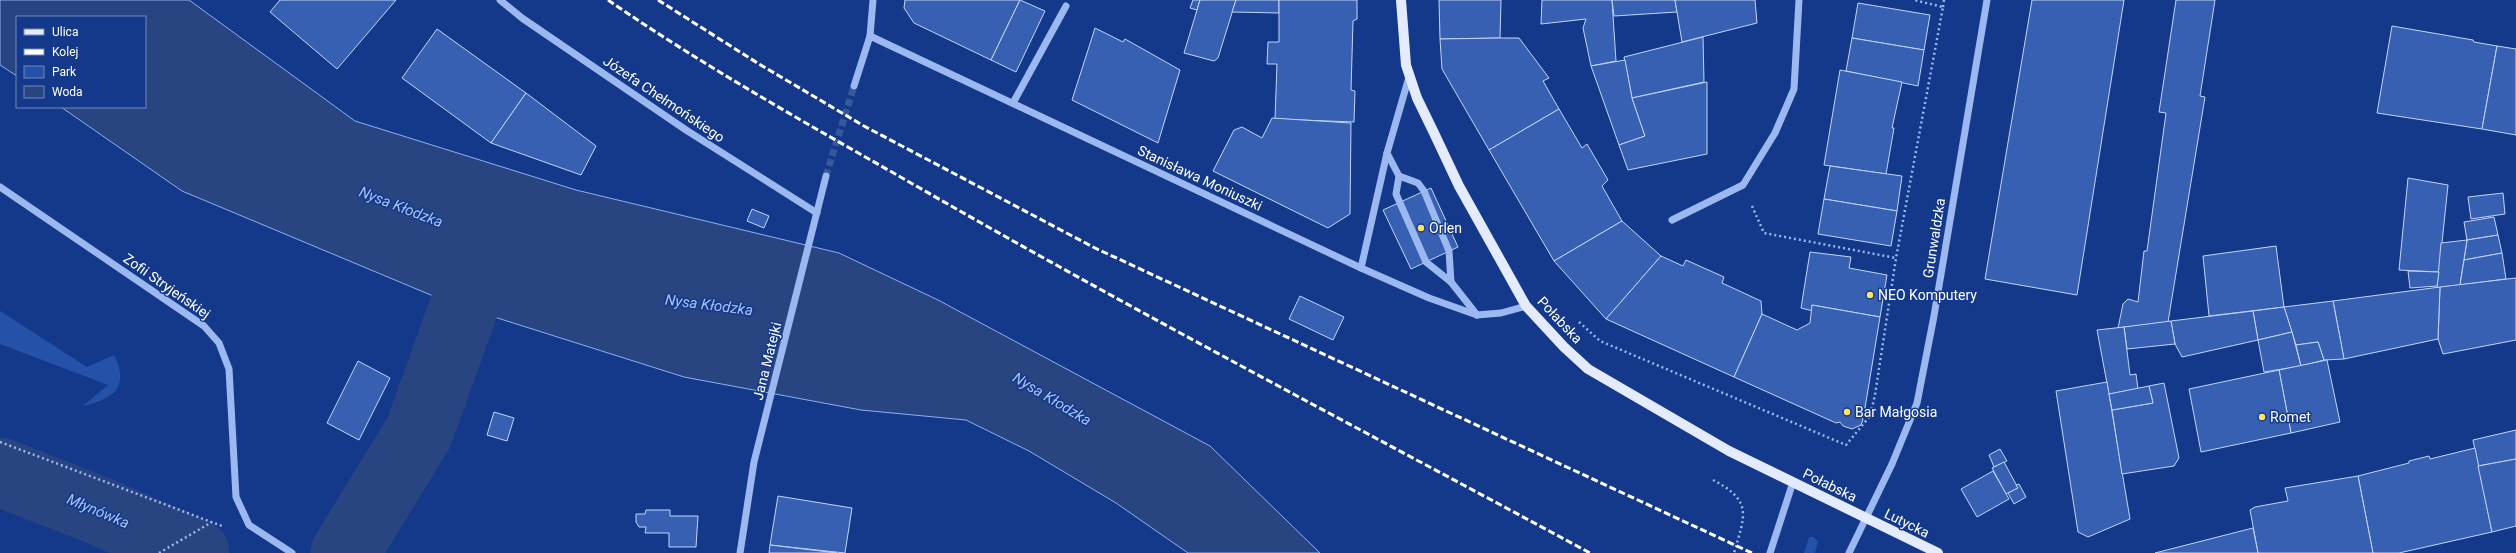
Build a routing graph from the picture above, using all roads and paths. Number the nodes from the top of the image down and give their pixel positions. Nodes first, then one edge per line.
1 (500, 0) edge
2 (873, 0) edge
3 (1401, 0) edge
4 (1799, 0) edge
5 (1914, 0) edge
6 (1944, 0) edge
7 (1987, 0) edge
8 (1066, 6) dead end
9 (1943, 7) junction
10 (870, 36) junction
11 (1410, 76) junction
12 (854, 86) tunnel mouth
13 (1013, 103) junction
14 (1387, 153) junction
15 (826, 176) tunnel mouth
16 (1399, 176) junction
17 (1743, 185) junction
18 (0, 187) edge
19 (817, 213) junction
20 (1672, 220) dead end
21 (1896, 258) junction
22 (1361, 268) junction
23 (1451, 282) junction
24 (1526, 306) junction
25 (1477, 315) junction
26 (1577, 320) dead end
27 (0, 442) edge
28 (1713, 480) dead end
29 (1793, 482) junction
30 (1864, 517) junction
31 (212, 522) junction
32 (249, 525) junction
33 (159, 553) edge
34 (292, 553) edge
35 (740, 553) edge
36 (1734, 553) edge
37 (1770, 553) edge
38 (1849, 553) edge
39 (1938, 553) edge

1 - 19 street, Józefa Chełmońskiego
2 - 10 street
3 - 11 main road, Połabska
4 - 17 street
5 - 9 path
6 - 9 path
7 - 30 street, Grunwaldzka
8 - 13 street
9 - 21 path
10 - 12 street
10 - 13 street, Stanisława Moniuszki
11 - 14 street
11 - 24 main road, Połabska
13 - 22 street, Stanisława Moniuszki
14 - 16 street
14 - 22 street
15 - 19 street, Jana Matejki
16 - 23 street
16 - 23 street
17 - 20 street
17 - 21 path
18 - 32 street, Zofii Stryjeńskiej
19 - 35 street, Jana Matejki
21 - 26 path
22 - 25 street, Stanisława Moniuszki
23 - 25 street
24 - 25 street, Stanisława Moniuszki
24 - 29 main road, Połabska
27 - 31 path
28 - 36 path
29 - 30 main road, Połabska
29 - 37 street
30 - 38 street, Grunwaldzka
30 - 39 main road, Lutycka
31 - 32 path
31 - 33 path
32 - 34 street

